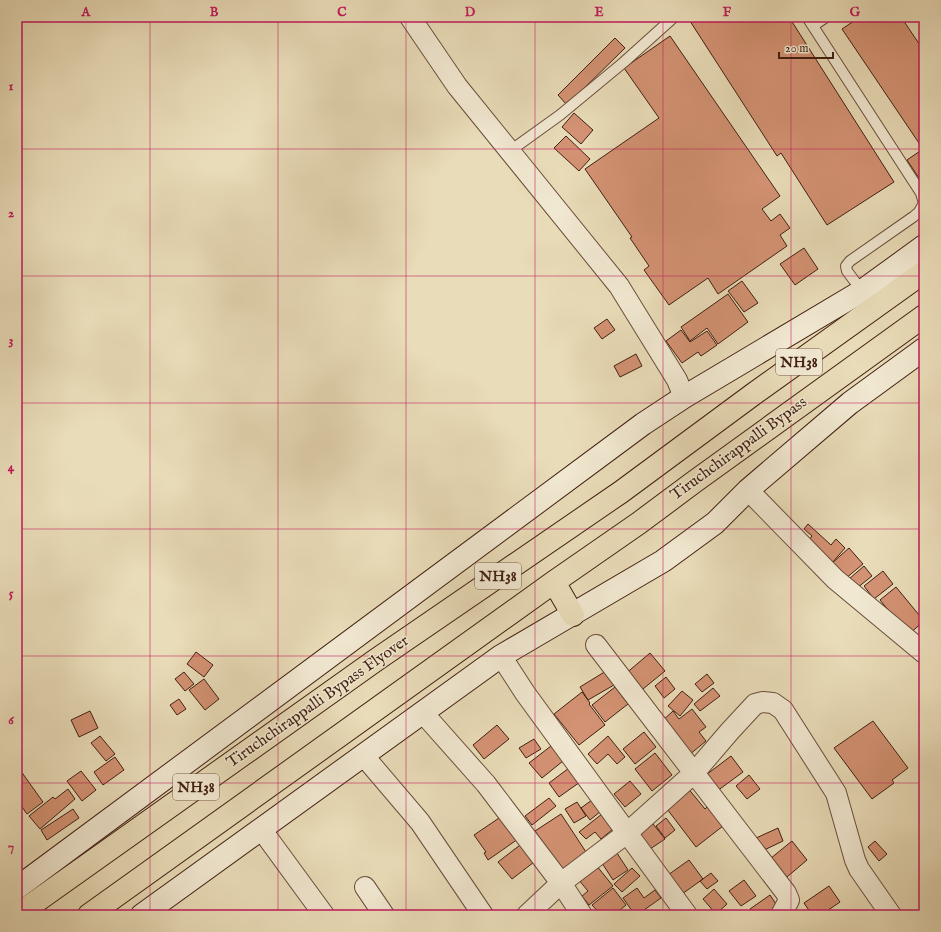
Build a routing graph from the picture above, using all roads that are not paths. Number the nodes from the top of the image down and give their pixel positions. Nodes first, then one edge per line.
1 (410, 17) edge
2 (674, 17) edge
3 (807, 17) edge
4 (826, 17) edge
5 (813, 26) junction
6 (510, 151) junction
7 (924, 246) edge
8 (924, 272) edge
9 (862, 291) junction
10 (924, 316) edge
11 (924, 349) edge
12 (684, 397) junction
13 (748, 490) junction
14 (554, 582) junction
15 (573, 615) junction
16 (596, 645) dead end
17 (924, 653) edge
18 (502, 656) junction
19 (422, 712) junction
20 (363, 755) junction
21 (694, 773) junction
22 (261, 829) junction
23 (627, 833) junction
24 (561, 883) junction
25 (365, 887) dead end
26 (17, 888) edge
27 (17, 915) edge
28 (89, 915) edge
29 (142, 915) edge
30 (324, 915) edge
31 (384, 915) edge
32 (483, 915) edge
33 (527, 915) edge
34 (582, 915) edge
35 (687, 915) edge
36 (781, 915) edge
37 (891, 915) edge

1 - 6 street
2 - 6 lane
3 - 5 lane
4 - 5 lane
5 - 9 lane
6 - 12 street
7 - 9 street
8 - 27 highway, Tiruchchirappalli Bypass Flyover / NH38
9 - 12 street
10 - 14 highway, Tiruchchirappalli Bypass / NH38
11 - 13 street
12 - 26 street
13 - 15 street
13 - 17 street
14 - 15 highway
14 - 28 highway, NH38
15 - 18 street
16 - 21 street
18 - 19 street
18 - 23 street
19 - 20 street
19 - 24 street
20 - 22 street
20 - 32 street
21 - 23 street
21 - 36 street
21 - 37 street
22 - 29 street
22 - 30 street
23 - 24 street
23 - 35 street
24 - 33 street
24 - 34 street
25 - 31 street

